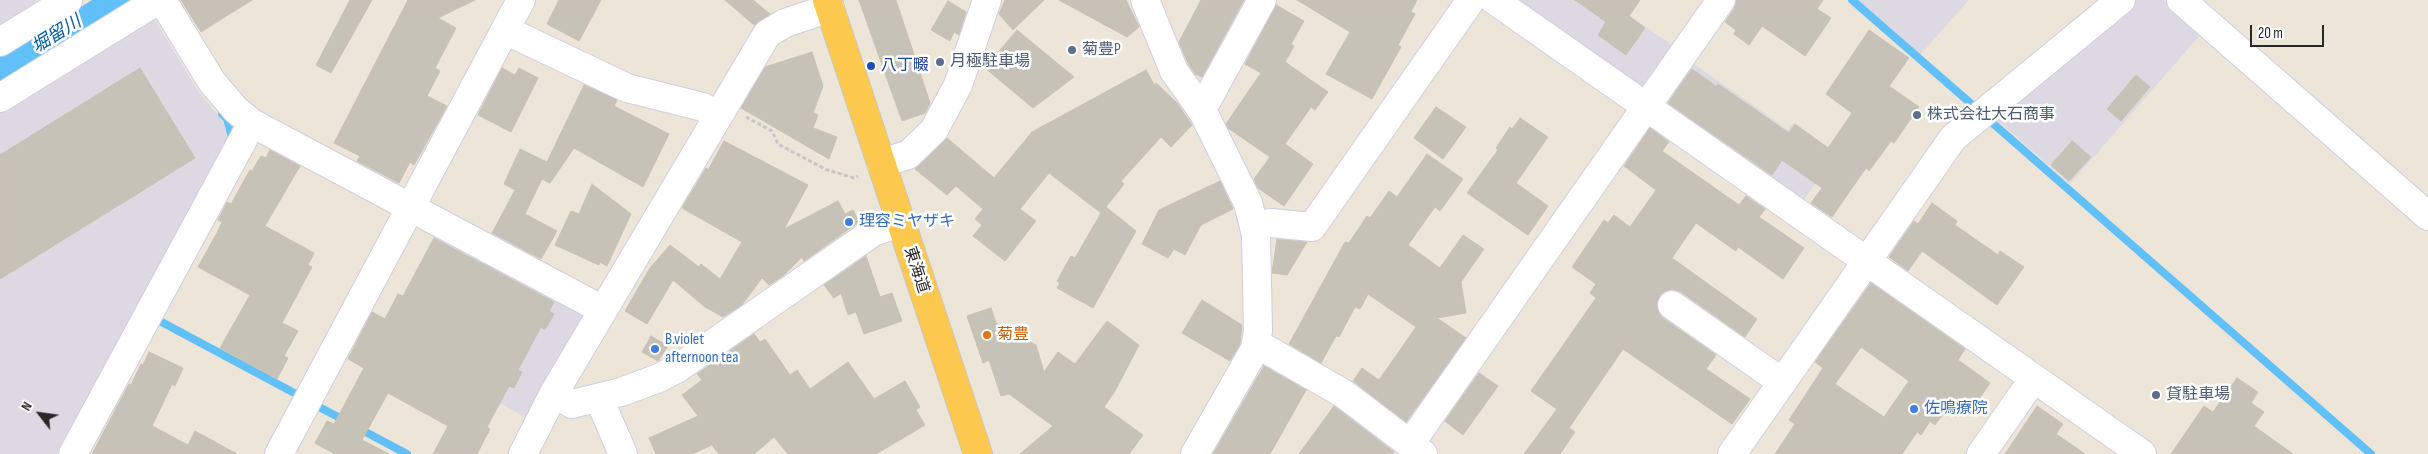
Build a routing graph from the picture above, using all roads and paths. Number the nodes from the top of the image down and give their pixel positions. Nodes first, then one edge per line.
1 (68, 0) edge
2 (158, 0) edge
3 (162, 0) edge
4 (521, 0) edge
5 (987, 0) edge
6 (1145, 0) edge
7 (1262, 0) edge
8 (1471, 0) edge
9 (1494, 0) edge
10 (1721, 0) edge
11 (2121, 0) edge
12 (2181, 0) edge
13 (829, 4) edge
14 (505, 30) junction
15 (0, 42) edge
16 (0, 98) edge
17 (1646, 106) junction
18 (1199, 107) junction
19 (721, 110) junction
20 (252, 123) junction
21 (872, 169) junction
22 (410, 208) junction
23 (2428, 216) edge
24 (901, 223) junction
25 (1255, 225) junction
26 (1867, 261) junction
27 (1672, 305) dead end
28 (603, 310) junction
29 (1256, 346) junction
30 (2034, 378) junction
31 (1782, 382) junction
32 (554, 393) junction
33 (601, 397) junction
34 (1417, 449) edge
35 (73, 454) edge
36 (279, 454) edge
37 (523, 454) edge
38 (623, 454) edge
39 (978, 454) edge
40 (1195, 454) edge
41 (1732, 454) edge
42 (1980, 454) edge
43 (2142, 454) edge

1 - 15 street
2 - 16 street
3 - 20 street
4 - 14 street
5 - 21 street
6 - 18 street
7 - 18 street
8 - 25 street
9 - 17 street
10 - 17 street
11 - 26 street
12 - 23 street
13 - 19 street
13 - 21 highway, 東海道
14 - 19 street
14 - 22 street
17 - 26 street
17 - 34 street
18 - 25 street
19 - 21 path
19 - 28 street
20 - 22 street
20 - 35 street
21 - 24 highway, 東海道
22 - 28 street
22 - 36 street
24 - 33 street
24 - 39 highway, 東海道
25 - 29 street
26 - 30 street
26 - 31 street
27 - 31 street
28 - 32 street
29 - 34 street
29 - 40 street
30 - 42 street
30 - 43 street
31 - 41 street
32 - 33 street
32 - 37 street
33 - 38 street

